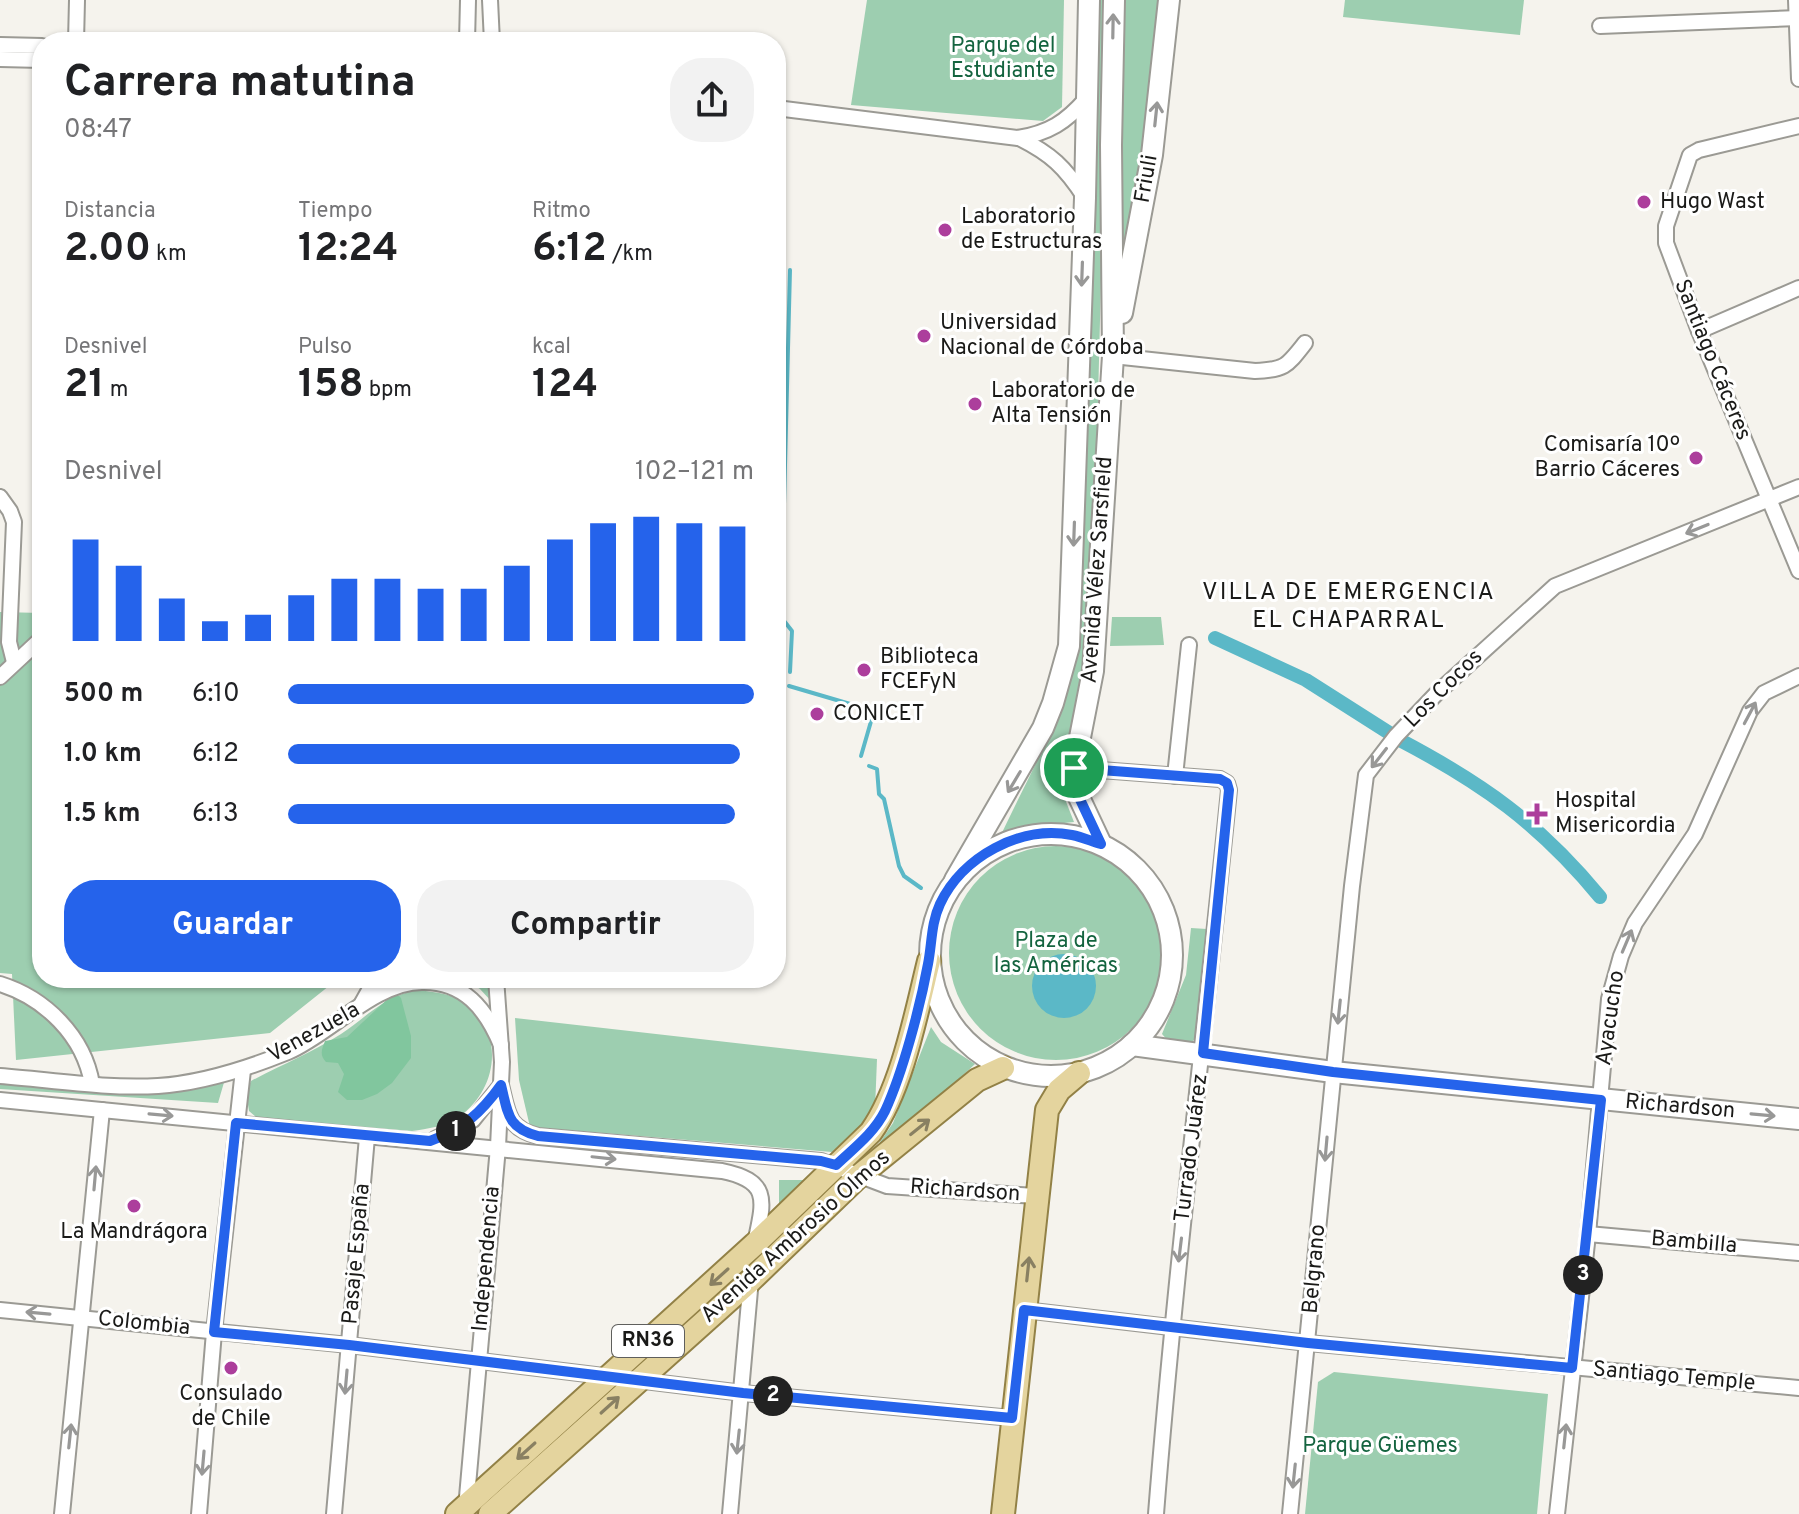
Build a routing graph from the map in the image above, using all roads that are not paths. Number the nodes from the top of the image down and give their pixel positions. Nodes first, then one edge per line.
1 (77, 0) edge
2 (468, 0) edge
3 (490, 0) edge
4 (1089, 0) edge
5 (1114, 0) edge
6 (1169, 0) edge
7 (1796, 0) edge
8 (1798, 18) edge
9 (1600, 26) dead end
10 (76, 32) edge
11 (467, 32) edge
12 (492, 32) edge
13 (0, 45) edge
14 (32, 46) edge
15 (0, 59) edge
16 (32, 60) edge
17 (1799, 79) edge
18 (1086, 99) junction
19 (786, 109) edge
20 (1799, 126) edge
21 (1018, 138) junction
22 (1085, 198) junction
23 (1799, 288) edge
24 (1699, 331) junction
25 (1305, 343) dead end
26 (1113, 356) junction
27 (1799, 487) edge
28 (0, 497) edge
29 (1770, 500) junction
30 (1799, 571) edge
31 (1189, 645) dead end
32 (32, 647) edge
33 (14, 662) junction
34 (1799, 676) edge
35 (0, 677) edge
36 (1074, 768) junction
37 (1175, 776) junction
38 (1101, 844) junction
39 (955, 880) junction
40 (929, 961) junction
41 (0, 984) edge
42 (370, 988) edge
43 (396, 988) edge
44 (453, 988) edge
45 (497, 988) edge
46 (357, 1010) junction
47 (501, 1045) junction
48 (1132, 1045) junction
49 (1203, 1053) junction
50 (1003, 1068) junction
51 (243, 1070) junction
52 (1333, 1072) junction
53 (1079, 1073) junction
54 (0, 1076) edge
55 (92, 1084) junction
56 (501, 1085) junction
57 (0, 1100) edge
58 (1601, 1100) junction
59 (102, 1110) junction
60 (1799, 1119) edge
61 (236, 1123) junction
62 (367, 1137) junction
63 (430, 1141) junction
64 (498, 1147) junction
65 (836, 1165) junction
66 (859, 1176) junction
67 (1036, 1196) junction
68 (1588, 1234) junction
69 (755, 1244) junction
70 (1799, 1253) edge
71 (751, 1280) junction
72 (0, 1310) edge
73 (1024, 1310) junction
74 (82, 1317) junction
75 (1171, 1326) junction
76 (214, 1332) junction
77 (1308, 1343) junction
78 (349, 1345) junction
79 (478, 1361) junction
80 (1572, 1368) junction
81 (609, 1377) junction
82 (638, 1380) junction
83 (1799, 1388) edge
84 (743, 1393) junction
85 (1012, 1418) junction
86 (463, 1511) edge
87 (62, 1514) edge
88 (199, 1514) edge
89 (334, 1514) edge
90 (490, 1514) edge
91 (730, 1514) edge
92 (1003, 1514) edge
93 (1156, 1514) edge
94 (1290, 1514) edge
95 (1557, 1514) edge

1 - 10 street
2 - 11 street
3 - 12 street
4 - 18 main road, Avenida Vélez Sarsfield / RN36
26 -> 5 main road, Avenida Vélez Sarsfield / RN36
26 -> 6 main road, Friuli
7 - 8 street
8 - 9 street
8 - 17 street
13 - 14 street
15 - 16 street
18 - 21 street
18 - 22 main road, Avenida Vélez Sarsfield / RN36
19 - 21 street
20 - 24 street, Santiago Cáceres
21 - 22 street
22 -> 39 main road, Avenida Vélez Sarsfield / RN36
23 - 24 street
24 - 29 street, Santiago Cáceres
25 - 26 street
26 - 36 main road, Avenida Vélez Sarsfield / RN36
27 - 29 street, Los Cocos
28 - 33 street
29 - 30 street, Santiago Cáceres
29 -> 52 street, Los Cocos
31 - 37 street
32 - 33 street
33 - 35 street
58 -> 34 street, Ayacucho
36 - 37 street
36 - 38 main road, Avenida Vélez Sarsfield / RN36
37 - 49 street, Turrado Juárez
38 - 39 main road, RN36
38 - 48 main road, RN36
39 - 40 main road, RN36
40 - 50 main road, RN36
40 - 65 main road, Avenida Ambrosio Olmos / RN36
41 - 55 street
42 - 46 street
43 - 46 street, Venezuela
44 - 47 street, Venezuela
45 - 47 street
46 - 51 street, Venezuela
47 - 56 street
48 - 49 main road, Richardson
48 - 53 main road, RN36
49 - 52 main road, Richardson
49 -> 75 street, Turrado Juárez
50 - 53 main road, RN36
66 -> 50 main road, Avenida Ambrosio Olmos / RN36
51 - 55 street
51 - 61 street, Venezuela
52 - 58 main road, Richardson
52 -> 77 street, Belgrano
53 - 67 main road
54 - 55 street
56 - 63 street
56 - 64 street, Independencia
56 - 65 street, Richardson
57 - 59 street
58 -> 60 main road, Richardson
58 - 68 street, Ayacucho
59 -> 61 street
74 -> 59 street
61 - 62 street
61 - 76 street, Venezuela
62 - 63 street
62 - 78 street, Pasaje España
63 - 64 street
64 -> 69 street
64 - 79 street, Independencia
65 - 66 street, Richardson
65 - 69 main road, Avenida Ambrosio Olmos / RN36
66 - 67 street, Richardson
66 - 71 main road, Avenida Ambrosio Olmos / RN36
73 -> 67 main road
68 - 70 street, Bambilla
68 - 80 street, Ayacucho
69 - 71 street
69 -> 81 main road, Avenida Ambrosio Olmos / RN36
71 - 82 main road, Avenida Ambrosio Olmos / RN36
71 - 84 street
74 -> 72 street, Colombia
73 - 75 street, Santiago Temple
73 - 85 main road
74 - 76 street, Colombia
87 -> 74 street
75 - 77 street, Santiago Temple
75 - 93 street, Turrado Juárez
76 - 78 street, Colombia
76 -> 88 street, Venezuela
77 - 80 street, Santiago Temple
77 -> 94 street, Belgrano
78 - 79 street, Colombia
78 -> 89 street, Pasaje España
79 - 81 street
79 - 86 street, Independencia
80 - 83 street, Santiago Temple
95 -> 80 street, Ayacucho
81 - 82 street
81 -> 86 main road, Avenida Ambrosio Olmos / RN36
82 - 84 street
90 -> 82 main road, Avenida Ambrosio Olmos / RN36
84 - 85 street
84 -> 91 street
85 - 92 main road

